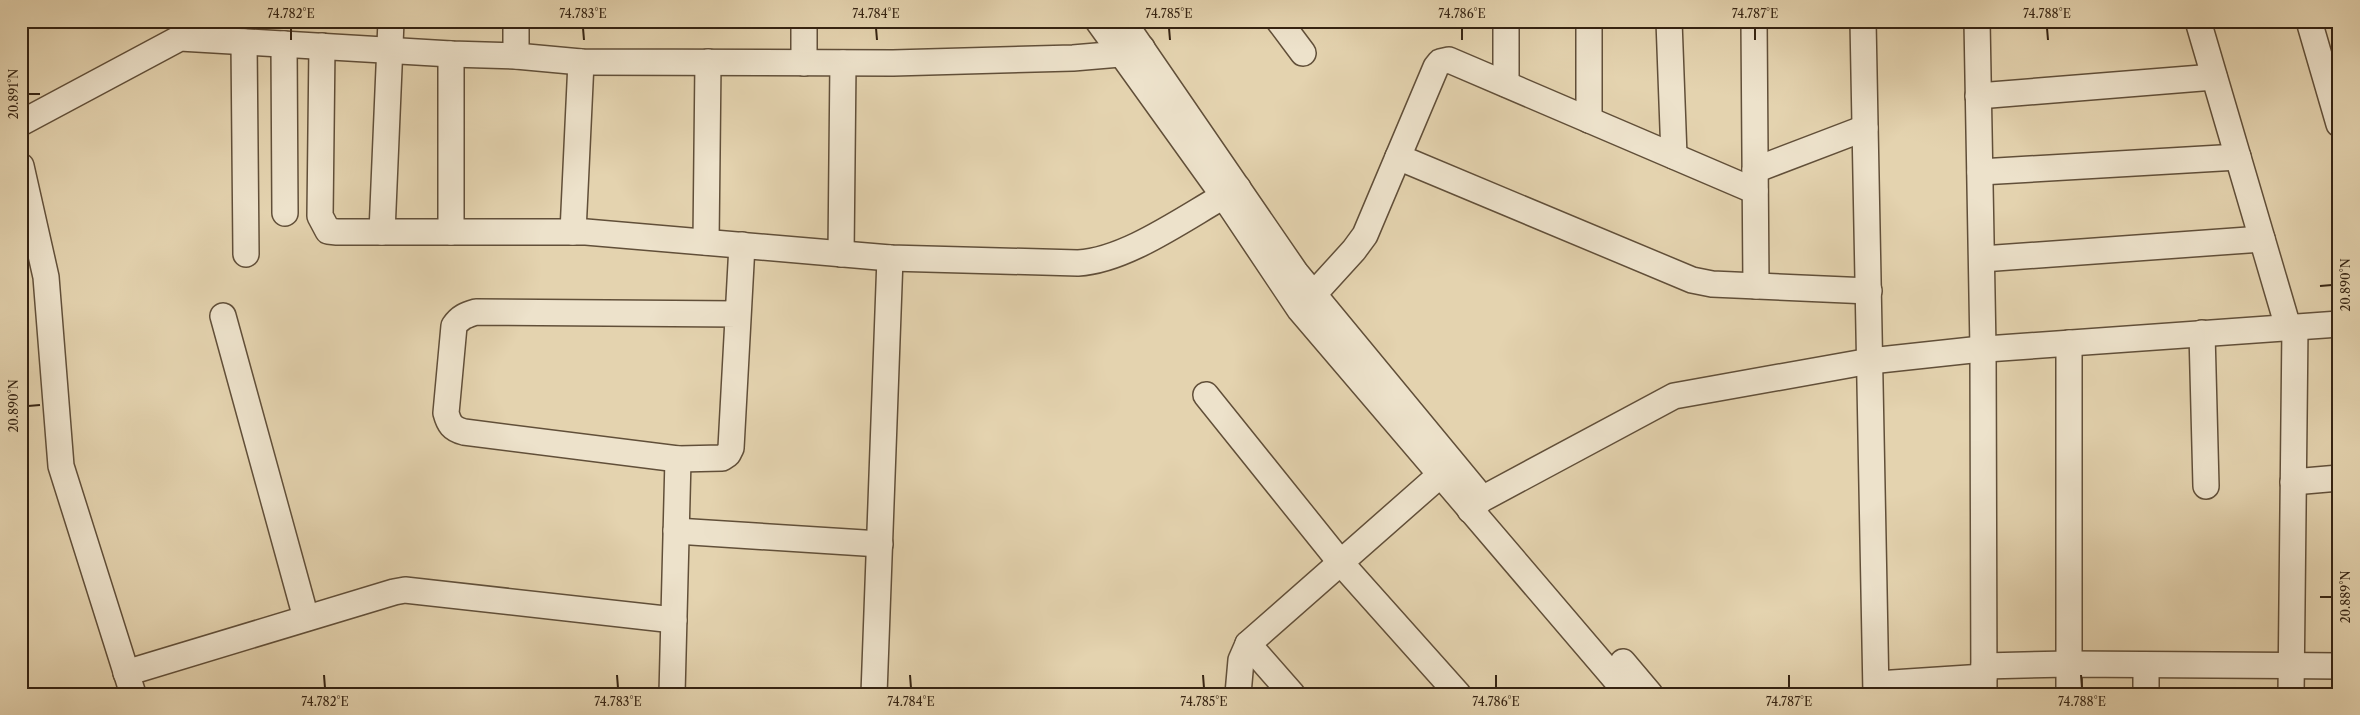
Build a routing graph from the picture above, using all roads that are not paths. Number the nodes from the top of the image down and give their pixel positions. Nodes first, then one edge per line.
1 (391, 21) edge
2 (516, 21) edge
3 (804, 21) edge
4 (1098, 21) edge
5 (1123, 21) edge
6 (1278, 21) edge
7 (1506, 21) edge
8 (1589, 21) edge
9 (1669, 21) edge
10 (1754, 21) edge
11 (1863, 21) edge
12 (1977, 21) edge
13 (2198, 21) edge
14 (2309, 21) edge
15 (244, 42) junction
16 (284, 44) junction
17 (322, 46) junction
18 (390, 51) junction
19 (1131, 51) junction
20 (1303, 53) dead end
21 (451, 54) junction
22 (516, 56) junction
23 (581, 62) junction
24 (708, 62) junction
25 (804, 63) junction
26 (843, 63) junction
27 (2214, 78) junction
28 (1506, 84) junction
29 (1978, 96) junction
30 (2338, 117) edge
31 (1589, 120) junction
32 (21, 123) edge
33 (1865, 128) junction
34 (1674, 156) junction
35 (1398, 157) junction
36 (2238, 157) junction
37 (21, 166) edge
38 (1980, 172) junction
39 (1755, 181) junction
40 (1231, 192) junction
41 (285, 213) dead end
42 (382, 232) junction
43 (452, 232) junction
44 (573, 232) junction
45 (2262, 239) junction
46 (706, 242) junction
47 (742, 245) junction
48 (246, 254) dead end
49 (841, 254) junction
50 (890, 258) junction
51 (1982, 259) junction
52 (1756, 286) junction
53 (1869, 291) junction
54 (1299, 292) junction
55 (738, 314) junction
56 (223, 316) dead end
57 (2339, 324) edge
58 (2292, 327) junction
59 (2202, 333) junction
60 (2069, 343) junction
61 (1984, 349) junction
62 (1870, 361) junction
63 (1206, 395) dead end
64 (678, 459) junction
65 (1447, 470) junction
66 (2339, 478) edge
67 (2294, 482) junction
68 (2206, 486) dead end
69 (1476, 504) junction
70 (676, 531) junction
71 (880, 544) junction
72 (1341, 562) junction
73 (306, 618) junction
74 (674, 620) junction
75 (1248, 644) junction
76 (2069, 664) junction
77 (2146, 665) junction
78 (2339, 666) edge
79 (2291, 667) junction
80 (1984, 679) edge
81 (130, 683) edge
82 (1876, 689) edge
83 (1457, 693) edge
84 (672, 694) edge
85 (874, 694) edge
86 (1238, 694) edge
87 (1292, 694) edge
88 (1628, 694) edge
89 (1650, 694) edge
90 (2069, 694) edge
91 (2146, 694) edge
92 (2291, 694) edge

1 - 18 street
2 - 22 street
3 - 25 street
4 - 19 street
5 - 19 street
6 - 20 street
7 - 28 street
8 - 31 street
9 - 34 street
10 - 39 street
11 - 33 street
12 - 29 street
13 - 27 street
14 - 30 street
15 - 16 street
15 - 32 street
15 - 48 street
16 - 17 street
16 - 41 street
17 - 18 street
17 - 42 street
18 - 21 street
18 - 42 street
19 - 26 street
19 - 40 street
21 - 22 street
21 - 43 street
22 - 23 street
23 - 24 street
23 - 44 street
24 - 25 street
24 - 46 street
25 - 26 street
26 - 49 street
27 - 29 street
27 - 36 street
28 - 31 street
28 - 35 street
29 - 38 street
31 - 34 street
33 - 39 street
33 - 53 street
34 - 39 street
35 - 52 street
35 - 54 street
36 - 38 street
36 - 45 street
37 - 81 street
38 - 51 street
39 - 52 street
40 - 50 street
40 - 54 street
42 - 43 street
43 - 44 street
44 - 46 street
45 - 51 street
45 - 58 street
46 - 47 street
47 - 49 street
47 - 55 street
49 - 50 street
50 - 71 street
51 - 61 street
52 - 53 street
53 - 62 street
54 - 65 street
55 - 64 street
55 - 64 street
56 - 73 street
57 - 58 street
58 - 59 street
58 - 67 street
59 - 60 street
59 - 68 street
60 - 61 street
60 - 76 street
61 - 62 street
61 - 80 street
62 - 69 street
62 - 82 street
63 - 72 street
64 - 70 street
65 - 69 street
65 - 72 street
66 - 67 street
67 - 79 street
69 - 88 street
69 - 89 street
70 - 71 street
70 - 74 street
71 - 85 street
72 - 75 street
72 - 83 street
73 - 74 street
73 - 81 street
74 - 84 street
75 - 86 street
75 - 87 street
76 - 77 street
76 - 80 street
76 - 90 street
77 - 79 street
77 - 91 street
78 - 79 street
79 - 92 street
80 - 82 street

